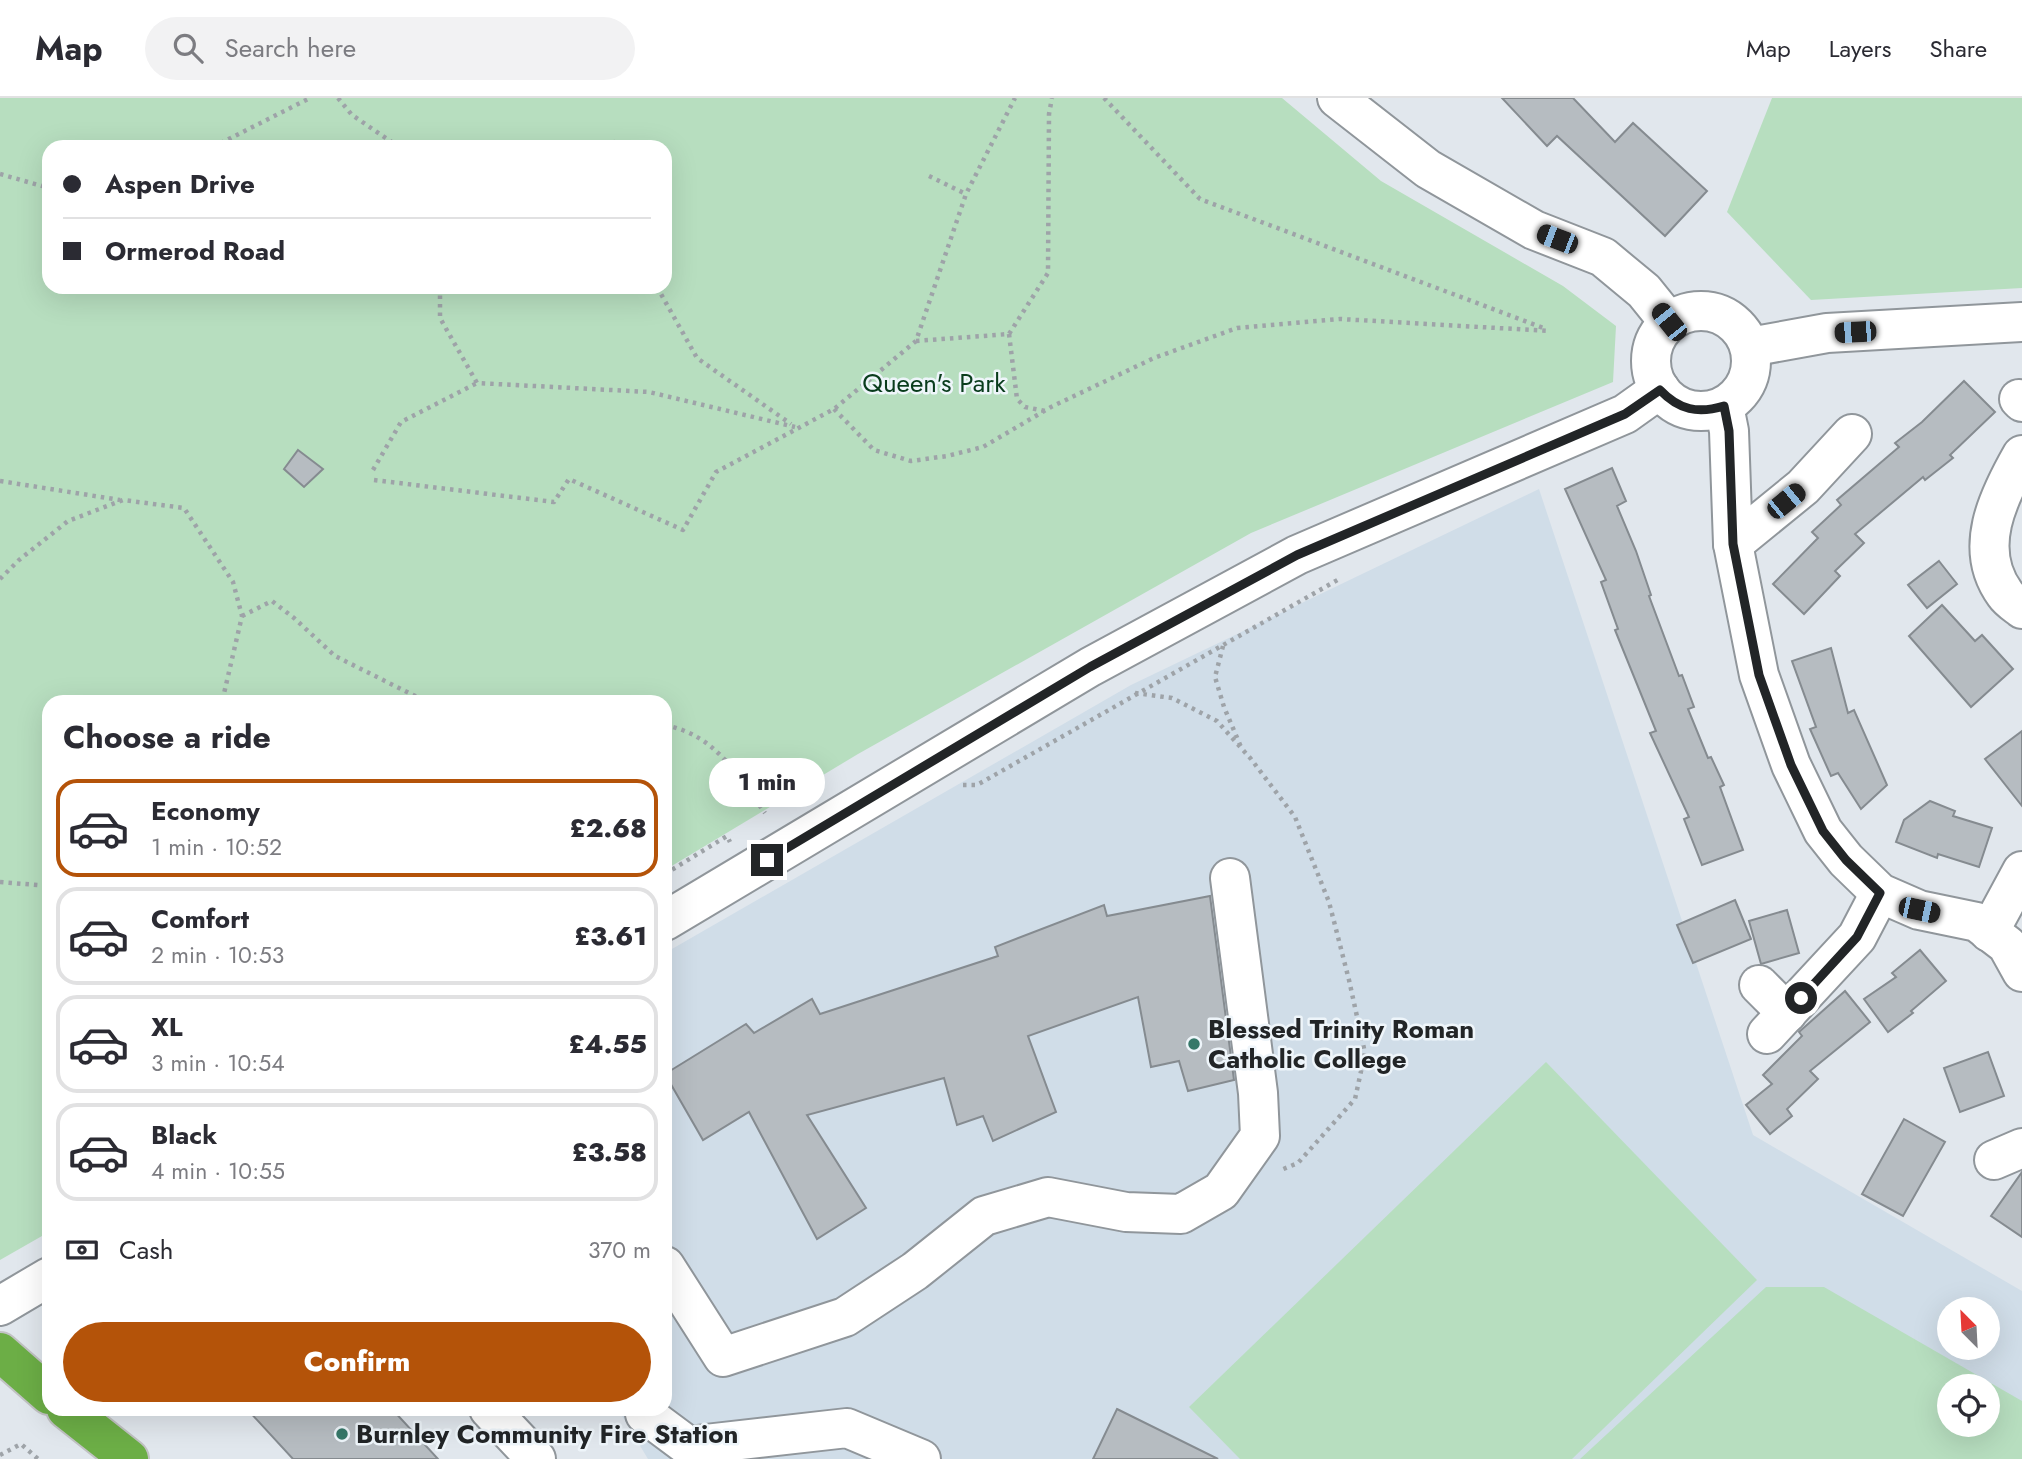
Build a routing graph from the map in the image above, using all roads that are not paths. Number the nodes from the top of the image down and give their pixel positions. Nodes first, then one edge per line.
1 (1337, 98) edge
2 (1669, 322) junction
3 (2022, 322) edge
4 (1750, 347) junction
5 (1660, 390) junction
6 (1724, 406) junction
7 (1852, 434) dead end
8 (2022, 454) edge
9 (1733, 544) junction
10 (2022, 609) edge
11 (2022, 871) edge
12 (1230, 878) dead end
13 (1880, 893) junction
14 (672, 918) edge
15 (1989, 932) junction
16 (2022, 972) edge
17 (1759, 985) dead end
18 (672, 1277) edge
19 (42, 1281) edge
20 (0, 1306) edge
21 (0, 1352) edge
22 (42, 1389) edge
23 (75, 1416) edge
24 (496, 1416) edge
25 (646, 1416) edge
26 (649, 1416) edge
27 (129, 1459) edge
28 (536, 1459) edge
29 (670, 1459) edge
30 (921, 1459) edge

1 - 2 street
2 - 4 street
2 - 5 street
3 - 4 street
4 - 6 street
5 - 6 street
5 - 14 street
6 - 9 street
7 - 9 street
8 - 10 street
9 - 13 street
11 - 15 street
12 - 18 street
13 - 15 street
13 - 17 street
15 - 16 street
19 - 20 street
21 - 22 highway
23 - 27 highway
24 - 28 street
25 - 29 street
26 - 30 street

